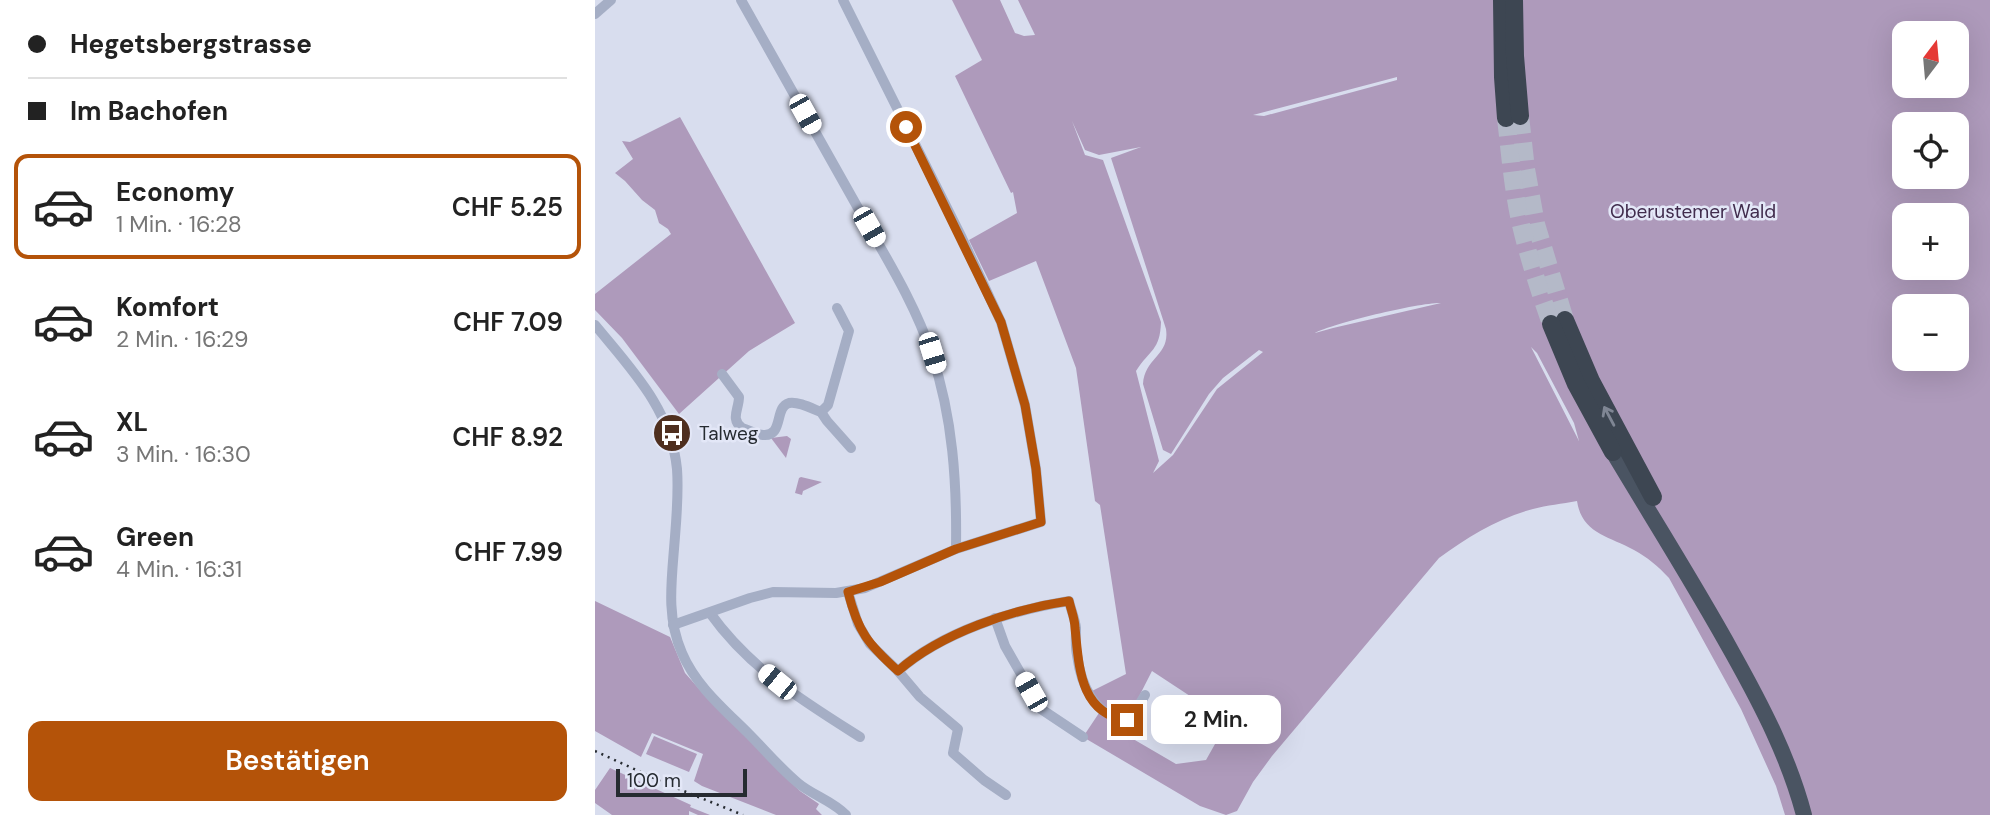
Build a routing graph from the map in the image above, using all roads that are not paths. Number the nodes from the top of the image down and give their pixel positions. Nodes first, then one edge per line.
1 (611, 0) edge
2 (741, 0) edge
3 (843, 0) edge
4 (1502, 0) edge
5 (1514, 0) edge
6 (595, 14) edge
7 (837, 308) dead end
8 (595, 325) edge
9 (722, 374) dead end
10 (821, 412) junction
11 (852, 448) dead end
12 (1613, 452) joint
13 (1653, 497) joint
14 (956, 549) junction
15 (848, 592) junction
16 (710, 613) junction
17 (995, 618) junction
18 (673, 625) junction
19 (898, 671) junction
20 (1145, 695) dead end
21 (860, 737) dead end
22 (1083, 737) dead end
23 (1006, 795) dead end
24 (846, 815) edge
25 (1804, 815) edge
26 (1811, 815) edge

1 - 6 street
2 - 14 street
3 - 14 street
4 - 5 highway
7 - 10 street
8 - 18 street
9 - 10 street
10 - 11 street
13 -> 12 highway
12 - 25 highway
13 - 26 highway
14 - 15 street
15 - 16 street
15 - 19 street
16 - 18 street
16 - 21 street
17 - 19 street
17 - 20 street
17 - 22 street
18 - 24 street
19 - 23 street

